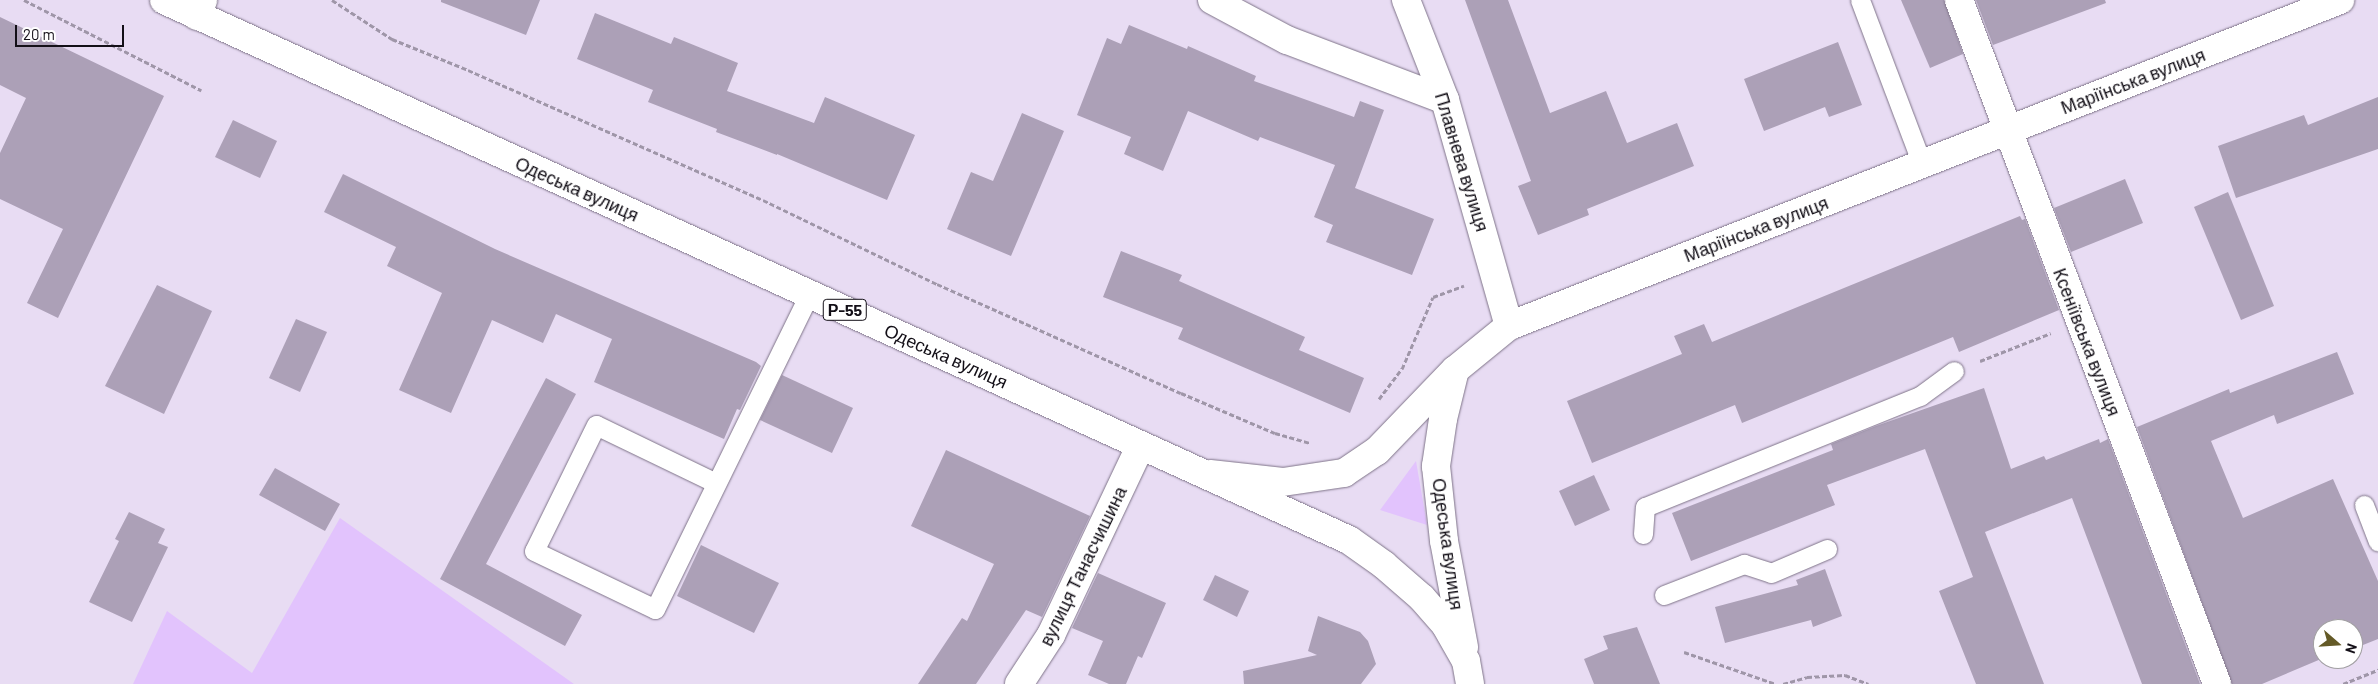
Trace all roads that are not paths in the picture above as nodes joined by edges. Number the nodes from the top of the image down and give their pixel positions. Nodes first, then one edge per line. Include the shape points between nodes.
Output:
1 (164, 0) edge
2 (1212, 0) edge
3 (1406, 0) edge
4 (1860, 0) edge
5 (1959, 0) edge
6 (2340, 0) edge
7 (200, 8) edge
8 (1445, 100) junction
9 (2007, 130) junction
10 (1922, 164) junction
11 (809, 294) junction
12 (1509, 326) junction
13 (1456, 370) junction
14 (1954, 371) road end
15 (1141, 444) junction
16 (1206, 474) junction
17 (716, 483) junction
18 (2364, 505) dead end
19 (1643, 534) dead end
20 (2378, 541) edge
21 (1827, 549) dead end
22 (1664, 595) dead end
23 (1468, 672) edge
24 (1019, 684) edge
25 (2217, 684) edge

1 - 7 main road, Одеська вулиця / Р-55
2 - 8 main road via 1287,40
3 - 8 main road, Плавнева вулиця
4 - 10 lane
5 - 9 main road, Ксеніївська вулиця
6 - 9 main road, Маріїнська вулиця
7 - 11 main road, Одеська вулиця / Р-55
8 - 12 main road, Плавнева вулиця
9 - 10 main road, Маріїнська вулиця
9 - 25 main road, Ксеніївська вулиця
10 - 12 main road, Маріїнська вулиця
11 - 15 main road, Одеська вулиця / Р-55
11 - 17 lane
12 - 13 main road, Маріїнська вулиця
13 - 16 main road, Маріїнська вулиця via 1377,451 1344,473 1283,482
13 - 23 main road, Одеська вулиця via 1436,466 1444,541
14 - 19 lane via 1920,396 1645,507
15 - 16 main road, Одеська вулиця / Р-55
15 - 24 main road, вулиця Танасчишина via 1051,636
16 - 23 main road, Одеська вулиця / Р-55 via 1348,540 1384,565 1422,598 1446,626
17 - 17 lane via 655,609 534,550 596,425
18 - 20 lane
21 - 22 lane via 1770,573 1744,564

